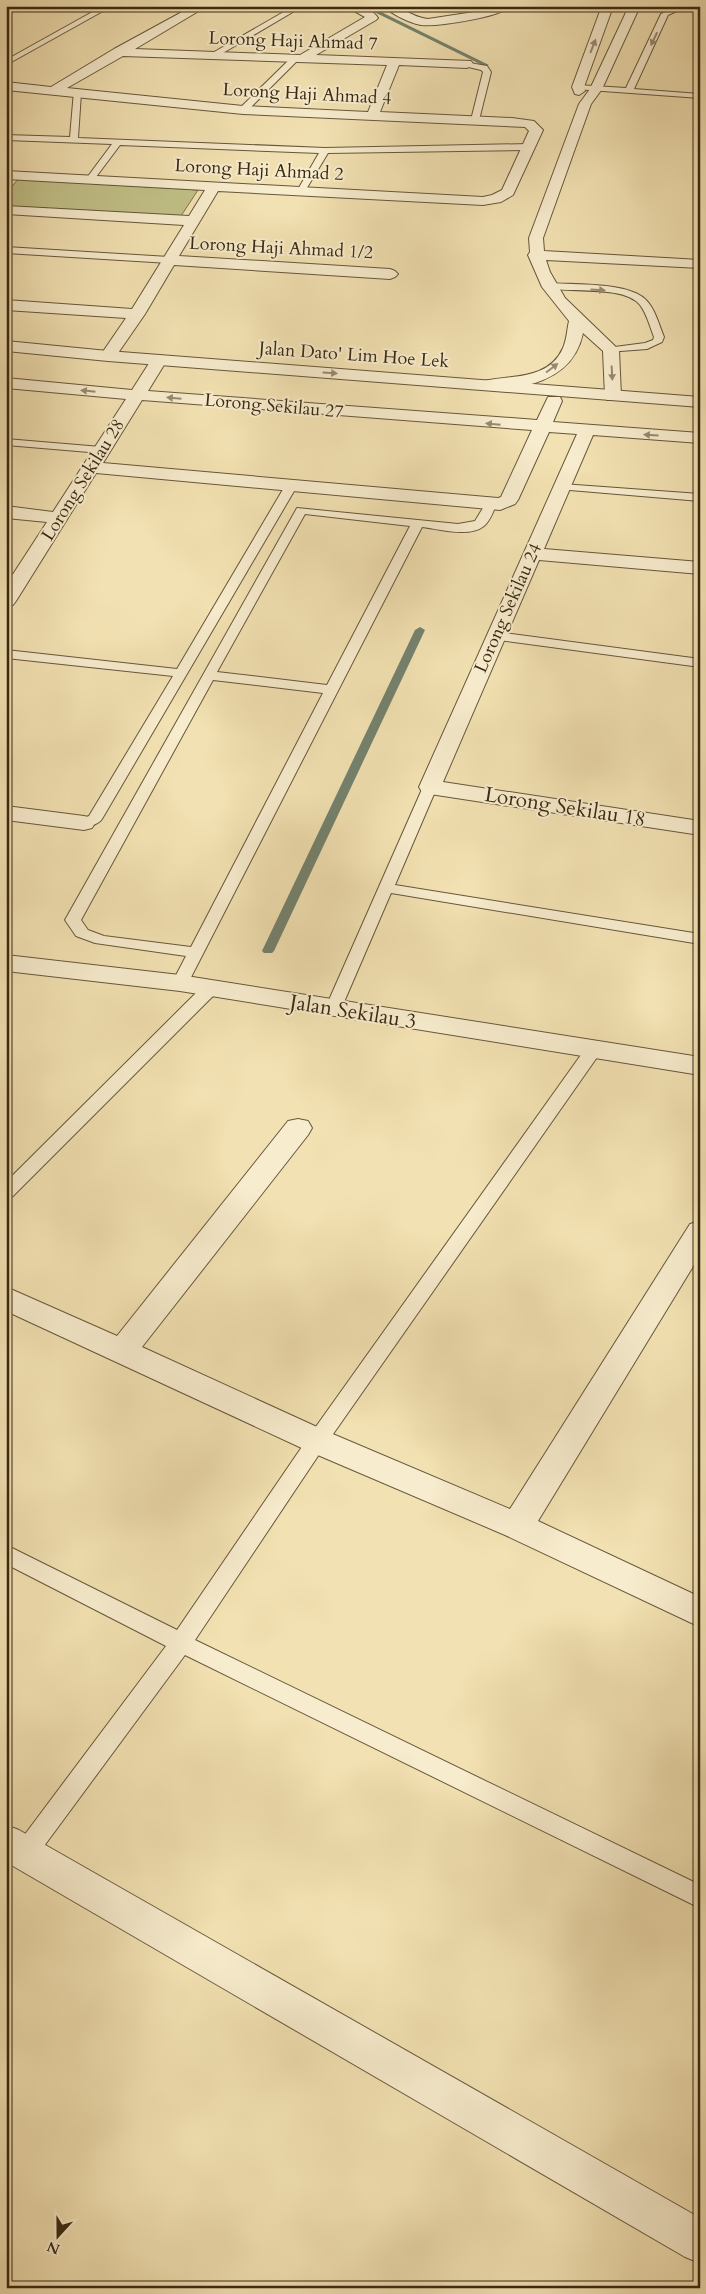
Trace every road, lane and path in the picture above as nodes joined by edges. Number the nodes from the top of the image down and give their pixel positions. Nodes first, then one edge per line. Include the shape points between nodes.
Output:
1 (109, 6) edge
2 (202, 6) edge
3 (300, 6) edge
4 (350, 6) edge
5 (389, 6) edge
6 (506, 6) edge
7 (611, 6) edge
8 (635, 6) edge
9 (685, 6) edge
10 (118, 52) junction
11 (213, 55) junction
12 (298, 59) junction
13 (394, 62) junction
14 (6, 63) edge
15 (467, 64) joint
16 (6, 86) edge
17 (578, 87) junction
18 (596, 89) junction
19 (53, 91) junction
20 (629, 91) junction
21 (77, 94) junction
22 (700, 96) edge
23 (585, 104) junction
24 (243, 110) junction
25 (373, 115) junction
26 (475, 120) junction
27 (6, 137) edge
28 (74, 141) junction
29 (534, 142) junction
30 (117, 143) junction
31 (325, 151) junction
32 (6, 175) edge
33 (90, 179) junction
34 (214, 186) junction
35 (302, 191) junction
36 (6, 210) edge
37 (193, 221) junction
38 (6, 250) edge
39 (535, 255) junction
40 (169, 260) junction
41 (700, 264) edge
42 (390, 274) dead end
43 (550, 286) junction
44 (6, 305) edge
45 (137, 314) junction
46 (577, 321) junction
47 (6, 346) edge
48 (611, 350) junction
49 (6, 356) edge
50 (108, 356) junction
51 (156, 365) junction
52 (6, 383) edge
53 (490, 385) junction
54 (136, 395) junction
55 (613, 396) junction
56 (554, 401) junction
57 (700, 402) edge
58 (700, 411) edge
59 (542, 428) junction
60 (587, 430) junction
61 (700, 438) edge
62 (6, 442) edge
63 (101, 450) junction
64 (91, 467) junction
65 (291, 486) junction
66 (562, 487) junction
67 (700, 498) edge
68 (490, 505) junction
69 (6, 512) edge
70 (59, 518) junction
71 (418, 523) junction
72 (532, 554) junction
73 (700, 568) edge
74 (13, 579) edge
75 (6, 601) edge
76 (496, 636) junction
77 (6, 654) edge
78 (700, 663) edge
79 (181, 673) junction
80 (209, 675) junction
81 (332, 690) junction
82 (430, 786) junction
83 (6, 813) edge
84 (84, 823) joint
85 (700, 828) edge
86 (386, 888) junction
87 (700, 938) edge
88 (196, 953) junction
89 (10, 966) edge
90 (180, 983) junction
91 (210, 988) junction
92 (333, 1009) junction
93 (594, 1049) junction
94 (700, 1066) edge
95 (298, 1128) dead end
96 (6, 1194) edge
97 (700, 1231) edge
98 (6, 1298) edge
99 (122, 1351) junction
100 (317, 1441) junction
101 (517, 1526) junction
102 (6, 1554) edge
103 (700, 1612) edge
104 (181, 1643) junction
105 (16, 1848) edge
106 (700, 1897) edge
107 (700, 2242) edge

1 - 14 lane
2 - 10 street
3 - 11 lane
4 - 12 street via 372,18
5 - 6 street via 428,22 489,13
17 -> 7 street via 606,11
8 - 18 street
9 -> 20 lane via 665,14
10 - 11 street, Lorong Haji Ahmad 7
10 - 19 street
11 - 12 street, Lorong Haji Ahmad 7
12 - 13 street, Lorong Haji Ahmad 7
12 - 24 lane
13 - 15 street, Lorong Haji Ahmad 7
13 - 25 street
15 - 26 lane via 484,68 487,72
16 - 19 street, Lorong Haji Ahmad 4
17 - 18 lane
17 - 23 street
18 - 20 lane
18 - 23 street
19 - 21 street, Lorong Haji Ahmad 4
20 - 22 lane
21 - 24 street, Lorong Haji Ahmad 4
21 - 28 lane
23 - 39 street via 566,140 536,238
24 - 25 street, Lorong Haji Ahmad 4
25 - 26 street, Lorong Haji Ahmad 4
26 - 29 street, Lorong Haji Ahmad 4 via 529,124 536,130
27 - 28 lane
28 - 30 lane
29 - 31 lane
29 - 35 street, Lorong Haji Ahmad 2 via 508,192 496,199 483,201
30 - 31 lane
30 - 33 lane
31 - 35 lane
32 - 33 street, Lorong Haji Ahmad 2
33 - 34 street, Lorong Haji Ahmad 2
34 - 35 street, Lorong Haji Ahmad 2
34 - 37 street
36 - 37 street
37 - 40 street
38 - 40 lane
39 - 41 street
39 - 43 street
40 - 42 street, Lorong Haji Ahmad 1/2
40 - 45 street
43 - 46 street
43 -> 48 lane via 614,291 643,300 659,337 657,342
44 - 45 street
45 - 50 street
46 - 48 street
53 -> 46 street via 520,384 543,376 560,362 570,348
47 - 50 street, Jalan Dato' Lim Hoe Lek
48 -> 55 street
49 - 51 street, Jalan Dato' Lim Hoe Lek
50 - 51 street, Jalan Dato' Lim Hoe Lek
51 -> 53 street, Jalan Dato' Lim Hoe Lek
51 - 54 street, Lorong Sekilau 28
51 - 56 street, Jalan Dato' Lim Hoe Lek via 383,390
54 -> 52 street, Lorong Sekilau 27
53 - 55 street, Jalan Dato' Lim Hoe Lek
59 -> 54 street, Lorong Sekilau 27
54 - 63 street, Lorong Sekilau 28
55 - 57 street, Jalan Dato' Lim Hoe Lek
56 - 58 street, Jalan Dato' Lim Hoe Lek
56 - 59 street
59 - 60 street, Lorong Sekilau 27
59 - 68 street via 509,500
61 -> 60 street, Lorong Sekilau 27
60 - 66 street, Lorong Sekilau 24
62 - 63 lane
63 - 64 street, Lorong Sekilau 28
64 - 65 street
64 - 70 street, Lorong Sekilau 28
65 - 68 street
65 - 79 lane
66 - 67 lane
66 - 72 street, Lorong Sekilau 24
68 - 71 lane via 483,521 474,528
69 - 70 street
70 - 74 street, Lorong Sekilau 28
71 - 80 lane via 301,510
71 - 81 lane
72 - 73 street
72 - 76 street, Lorong Sekilau 24
74 - 75 street, Lorong Sekilau 28
76 - 78 lane
76 - 82 street, Lorong Sekilau 24
77 - 79 lane
79 - 84 lane via 95,819
80 - 81 lane
80 - 88 lane via 74,920 82,933 101,940
81 - 88 lane
82 - 85 street, Lorong Sekilau 18
82 - 86 lane
83 - 84 street
86 - 87 lane
86 - 92 lane
88 - 90 lane
89 - 90 street, Jalan Sekilau 3
90 - 91 street, Jalan Sekilau 3
91 - 92 street, Jalan Sekilau 3
91 - 96 lane
92 - 93 street, Jalan Sekilau 3
93 - 94 street, Jalan Sekilau 3
93 - 100 lane
95 - 99 street
97 - 101 street
98 - 99 street
99 - 100 street
100 - 101 street
100 - 104 lane
101 - 103 street
102 - 104 lane
104 - 105 lane
104 - 106 lane
105 - 107 street

